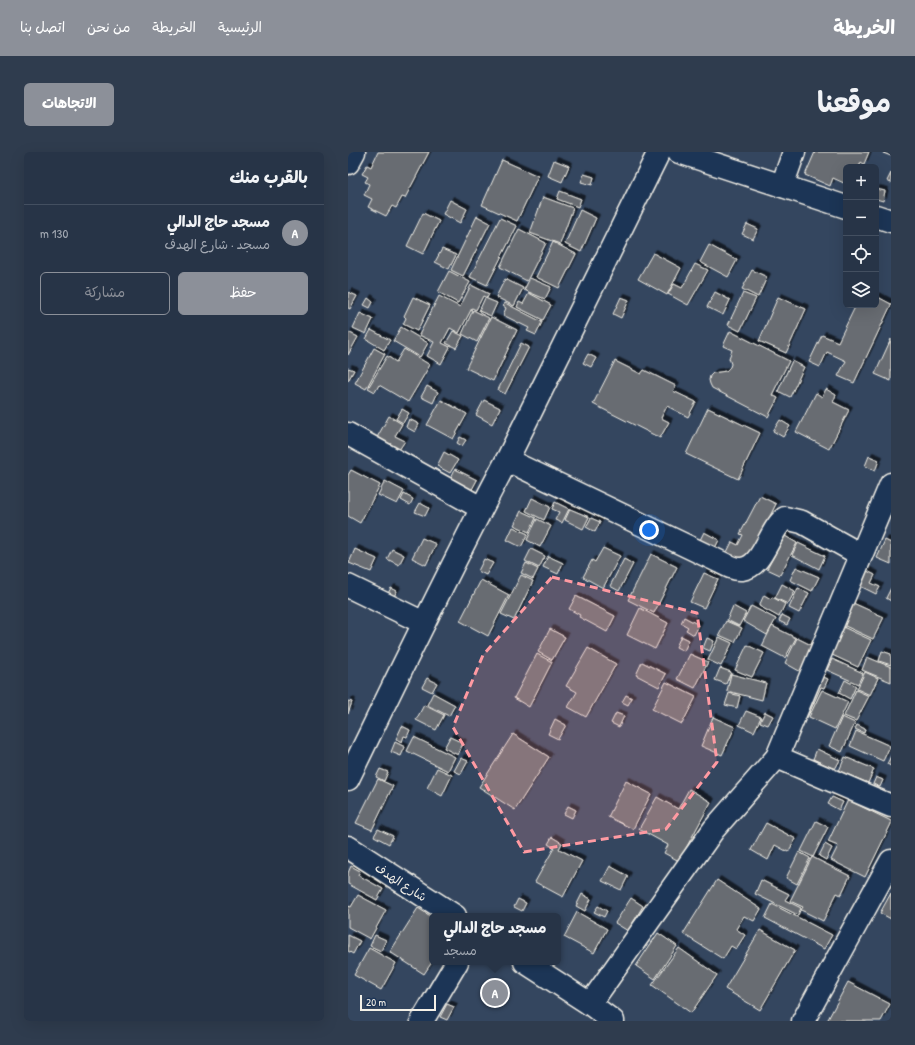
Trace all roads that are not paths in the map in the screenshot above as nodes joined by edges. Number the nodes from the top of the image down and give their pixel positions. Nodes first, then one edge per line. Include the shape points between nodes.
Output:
1 (354, 152) edge
2 (658, 152) edge
3 (679, 152) edge
4 (794, 152) edge
5 (348, 163) edge
6 (782, 186) junction
7 (843, 205) edge
8 (879, 217) edge
9 (891, 221) edge
10 (348, 434) edge
11 (507, 460) junction
12 (891, 484) edge
13 (481, 508) junction
14 (861, 555) junction
15 (348, 586) edge
16 (424, 623) junction
17 (777, 757) junction
18 (348, 779) edge
19 (891, 806) edge
20 (348, 847) edge
21 (891, 861) edge
22 (450, 913) edge
23 (455, 965) edge
24 (530, 965) edge
25 (590, 1004) junction
26 (422, 1021) edge
27 (613, 1021) edge
28 (803, 1021) edge

1 - 5 street
2 - 11 street
3 - 6 street
4 - 6 street
6 - 7 street
8 - 9 street
10 - 13 street
11 - 13 street
11 - 14 street via 718,561 741,569 751,566 759,558 779,522 785,518 802,522
12 - 14 street
13 - 16 street
14 - 17 street
15 - 16 street
16 - 18 street
17 - 19 street
17 - 25 street via 714,829
20 - 22 street, شارع الهدف
21 - 28 street
23 - 26 street
24 - 25 street
25 - 27 street

